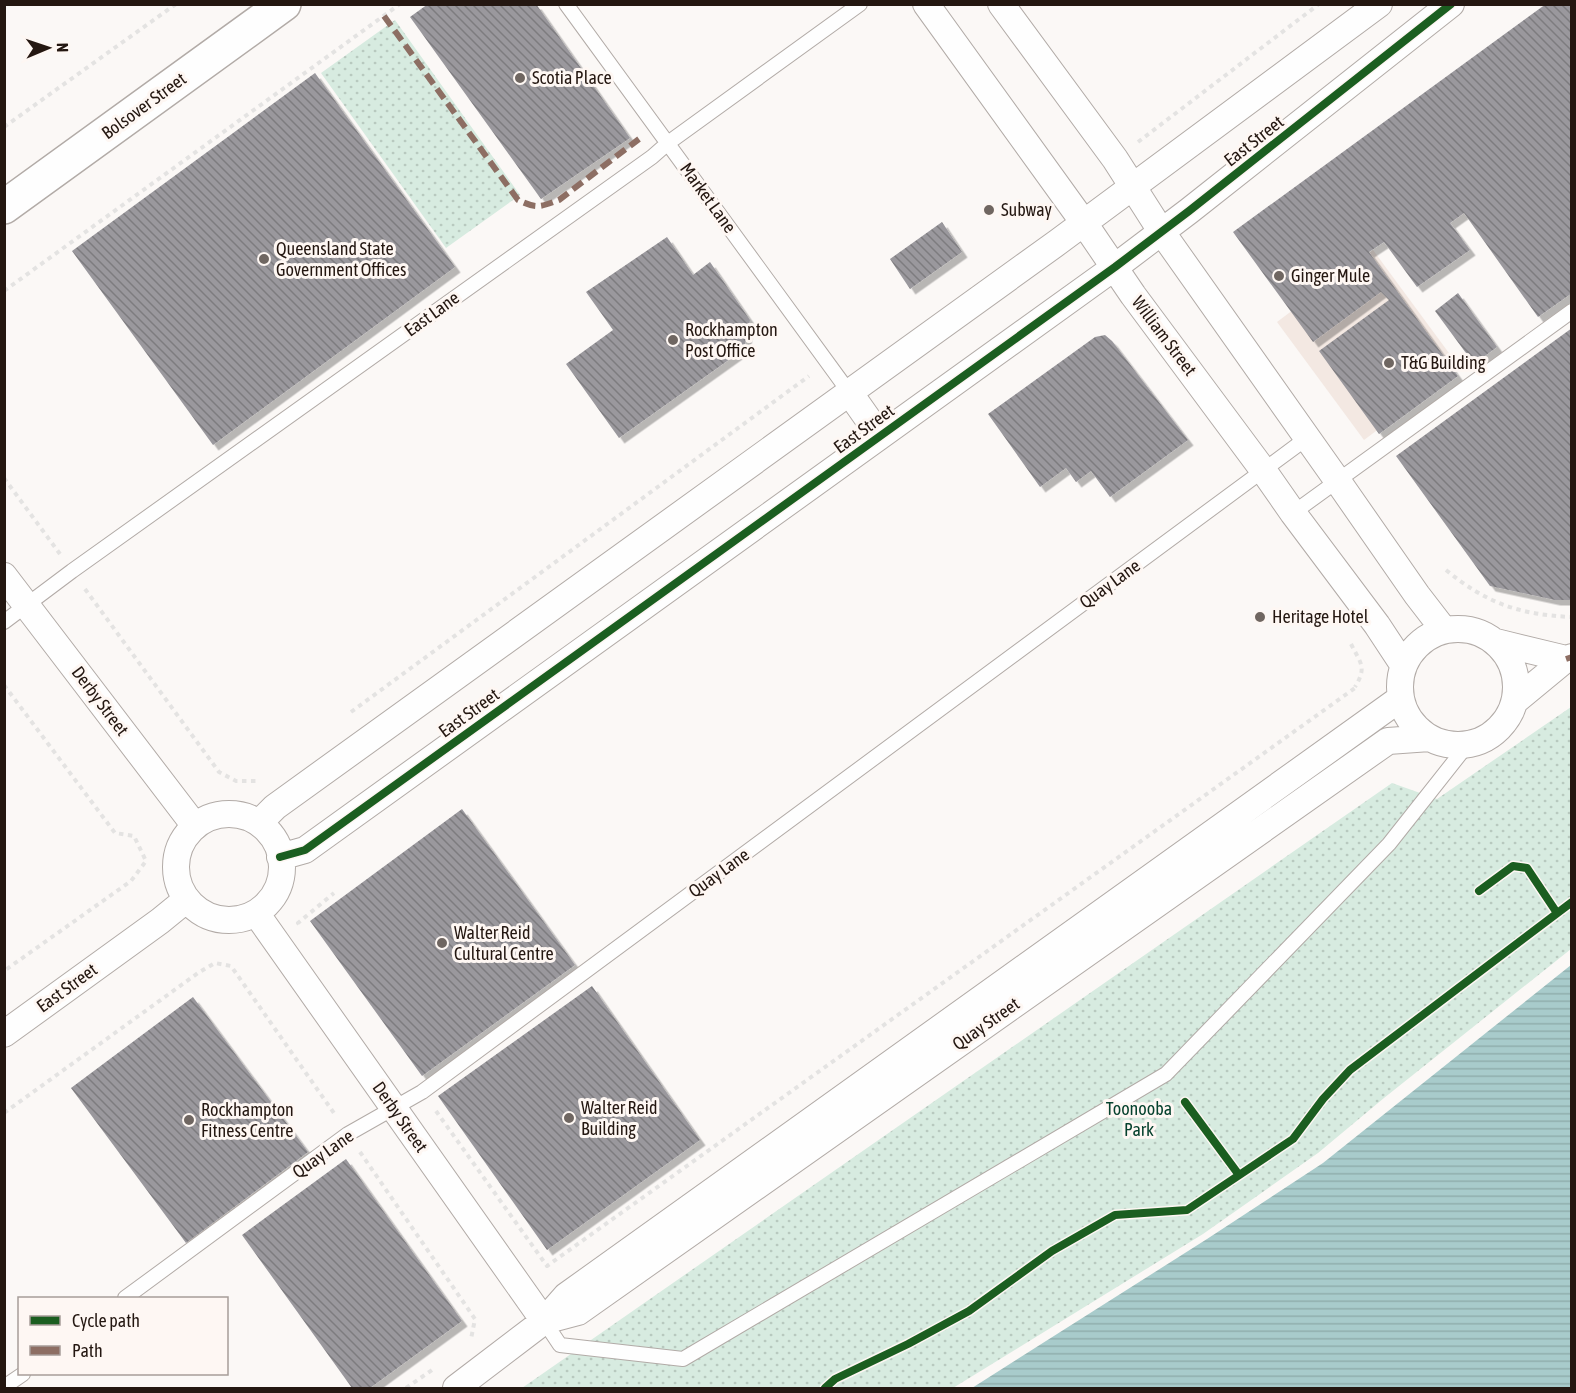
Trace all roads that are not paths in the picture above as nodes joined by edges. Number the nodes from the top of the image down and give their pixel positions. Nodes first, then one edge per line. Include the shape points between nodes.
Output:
1 (284, 4) edge
2 (566, 4) edge
3 (860, 4) edge
4 (926, 4) edge
5 (1000, 4) edge
6 (1379, 4) edge
7 (1451, 4) edge
8 (668, 143) junction
9 (1133, 187) junction
10 (4, 207) edge
11 (1084, 223) junction
12 (1161, 231) junction
13 (1115, 267) junction
14 (1572, 311) edge
15 (849, 392) junction
16 (880, 436) junction
17 (1307, 438) junction
18 (1263, 470) junction
19 (1337, 480) junction
20 (1293, 513) junction
21 (4, 576) edge
22 (27, 606) junction
23 (4, 622) edge
24 (1444, 630) junction
25 (1496, 642) junction
26 (1569, 658) edge
27 (1404, 666) junction
28 (1401, 698) junction
29 (1515, 701) junction
30 (1430, 738) junction
31 (1478, 747) junction
32 (259, 824) junction
33 (195, 826) junction
34 (280, 857) junction
35 (186, 899) junction
36 (256, 913) junction
37 (4, 1034) edge
38 (394, 1109) junction
39 (128, 1297) edge
40 (544, 1321) junction
41 (22, 1375) edge
42 (4, 1387) edge
43 (456, 1389) edge

1 - 10 main road, Bolsover Street
2 - 8 lane, Market Lane
3 - 8 lane, East Lane
4 - 11 street, William Street
5 - 9 street
6 - 9 street, East Street
7 - 12 street, East Street
8 - 15 lane, Market Lane
8 - 22 lane, East Lane
9 - 11 street, East Street
9 - 12 street
11 - 13 street, William Street
11 - 15 street, East Street
12 - 13 street, East Street
12 - 17 street
13 - 16 street, East Street
13 - 18 street, William Street
14 - 19 lane
15 - 16 street
15 - 32 street, East Street via 275,807
16 - 34 street, East Street via 304,850
17 - 18 lane, Quay Lane
17 - 19 street
18 - 20 street, William Street
18 - 38 lane, Quay Lane via 432,1085
19 - 20 lane
19 - 24 street
20 - 27 street, William Street
21 - 22 street, Derby Street
22 - 23 lane, East Lane
22 - 33 street, Derby Street
24 - 25 street, Quay Street via 1472,630
24 - 27 street via 1420,643
25 - 26 street, Quay Street
25 - 29 street via 1514,669
26 - 29 street, Quay Street
27 - 28 street
28 - 30 street via 1414,725
28 - 40 street, Quay Street via 566,1296
29 - 31 street, Quay Street via 1503,724 1481,740
30 - 31 street, Quay Street
30 - 40 street, Quay Street via 1388,741 578,1312
31 - 40 lane via 1166,1074 683,1359 560,1345
32 - 33 street via 247,817 220,814
32 - 34 street via 269,833
33 - 35 street via 177,853 178,885
34 - 36 street via 277,889
35 - 36 street via 197,910 226,920
35 - 37 street, East Street
36 - 38 street, Derby Street
38 - 39 lane, Quay Lane via 348,1134
38 - 40 street, Derby Street
40 - 43 street, Quay Street
41 - 42 lane

